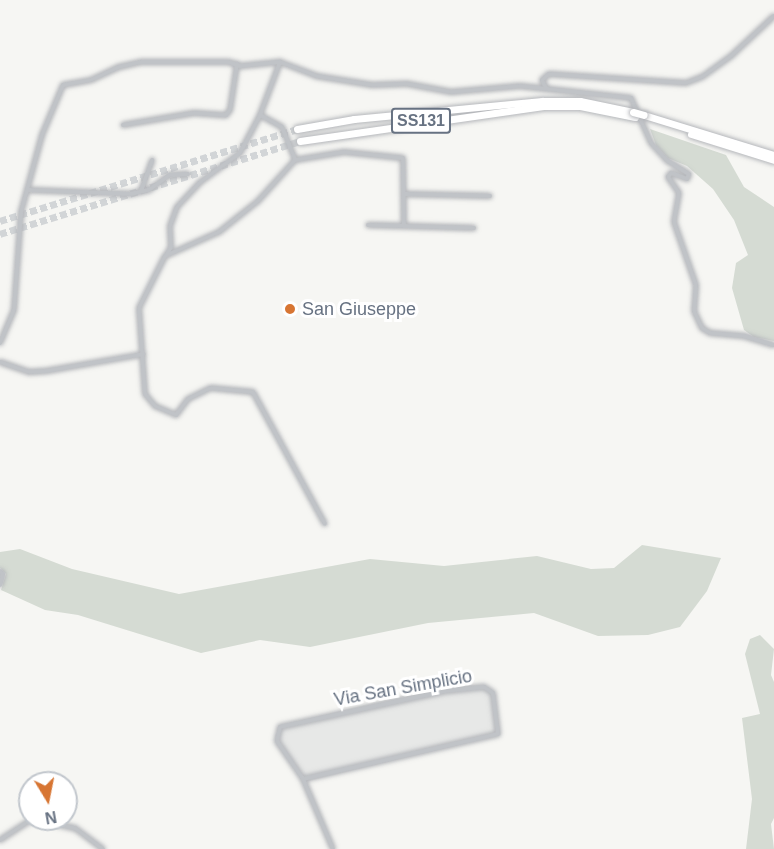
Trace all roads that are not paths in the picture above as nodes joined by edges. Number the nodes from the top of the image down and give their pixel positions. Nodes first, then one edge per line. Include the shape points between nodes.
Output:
1 (774, 16) edge
2 (280, 62) junction
3 (237, 64) junction
4 (546, 88) junction
5 (519, 103) junction
6 (526, 107) junction
7 (261, 115) junction
8 (634, 115) junction
9 (645, 118) junction
10 (123, 125) dead end
11 (297, 129) tunnel mouth
12 (300, 141) tunnel mouth
13 (774, 155) edge
14 (152, 160) dead end
15 (295, 160) junction
16 (774, 160) edge
17 (188, 174) dead end
18 (29, 190) junction
19 (141, 191) junction
20 (405, 194) junction
21 (490, 196) dead end
22 (368, 225) dead end
23 (404, 226) junction
24 (474, 228) dead end
25 (167, 254) junction
26 (0, 343) edge
27 (774, 345) edge
28 (144, 354) junction
29 (0, 362) edge
30 (325, 524) dead end
31 (0, 571) edge
32 (0, 585) edge
33 (303, 779) junction
34 (0, 840) edge
35 (103, 849) edge
36 (333, 849) edge

1 - 4 street via 730,57 686,83 549,74 542,80
2 - 3 street
2 - 4 street via 316,76 372,85 408,84 451,92 520,86
2 - 7 street
3 - 10 street via 226,115 194,113
3 - 18 street via 141,62 91,80 65,84 42,135
4 - 27 street via 631,98 651,143 688,174 687,179 671,174 668,177 679,193 674,222 696,285 694,310 702,328 710,333 744,336
5 - 6 highway
5 - 8 highway, SS131 via 580,101
5 - 11 highway, SS131 via 354,119
6 - 8 highway, SS131 via 580,106
6 - 12 highway, SS131
7 - 15 street via 282,127
7 - 25 street via 240,153 199,183 177,207
8 - 9 highway, SS131, bridge
9 - 13 highway, SS131
9 - 16 highway, SS131
14 - 19 street
15 - 20 street via 344,153 403,158
15 - 25 street via 258,201 219,232
17 - 19 street via 170,175
18 - 19 street
18 - 26 street via 19,223 14,310
20 - 21 street
20 - 23 street
22 - 23 street
23 - 24 street
25 - 28 street via 140,308
28 - 29 street via 29,372
28 - 30 street via 145,394 155,406 169,413 176,415 188,399 211,388 253,392
31 - 32 street
33 - 33 street, Via San Simplicio via 498,734 493,693 484,687 445,691 280,727 277,741
33 - 36 street, Via San Simplicio
34 - 35 street via 29,821 39,820 75,828

